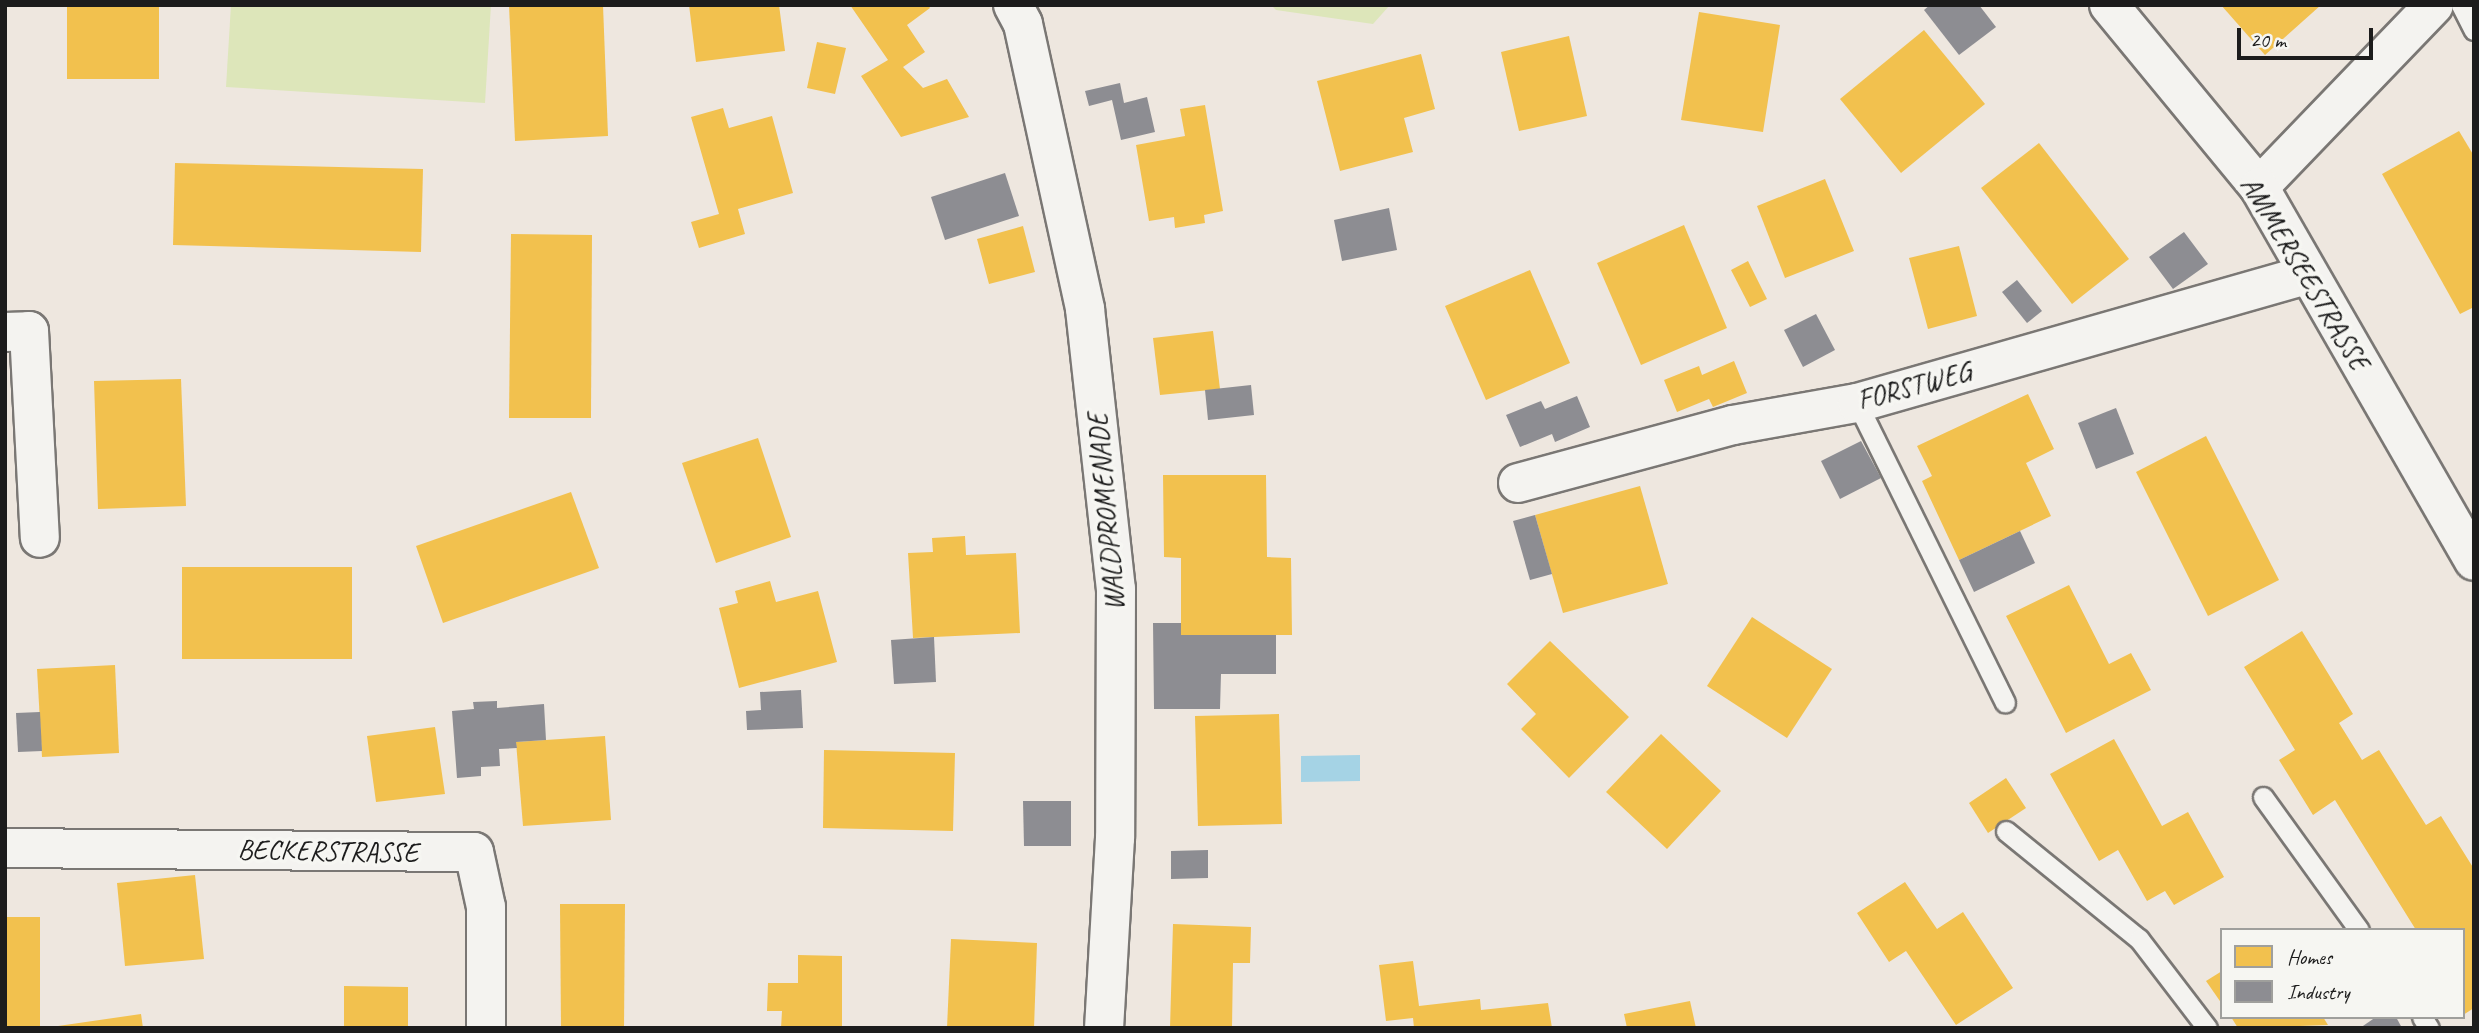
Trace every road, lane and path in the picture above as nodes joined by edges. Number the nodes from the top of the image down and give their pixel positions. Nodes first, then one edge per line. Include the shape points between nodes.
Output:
1 (1013, 5) edge
2 (2109, 5) edge
3 (2434, 5) edge
4 (2461, 5) edge
5 (2474, 30) edge
6 (2259, 187) junction
7 (2307, 275) junction
8 (5, 332) edge
9 (1857, 403) junction
10 (1518, 483) dead end
11 (40, 538) dead end
12 (2474, 561) edge
13 (2005, 702) dead end
14 (2263, 796) dead end
15 (2006, 831) dead end
16 (5, 848) edge
17 (2358, 928) edge
18 (486, 1028) edge
19 (1104, 1028) edge
20 (2207, 1028) edge

1 - 19 street, WALDPROMENADE via 1023,24 1086,309 1116,589 1115,838
2 - 6 street, AMMERSEESTRASSE
3 - 6 street
4 - 5 lane
6 - 7 street, AMMERSEESTRASSE
7 - 9 street, FORSTWEG
7 - 12 street, AMMERSEESTRASSE
8 - 11 street via 29,331
9 - 10 street, FORSTWEG via 1733,425
9 - 13 lane
14 - 17 lane
15 - 20 lane via 2139,939
16 - 18 street, BECKERSTRASSE via 474,852 486,907

